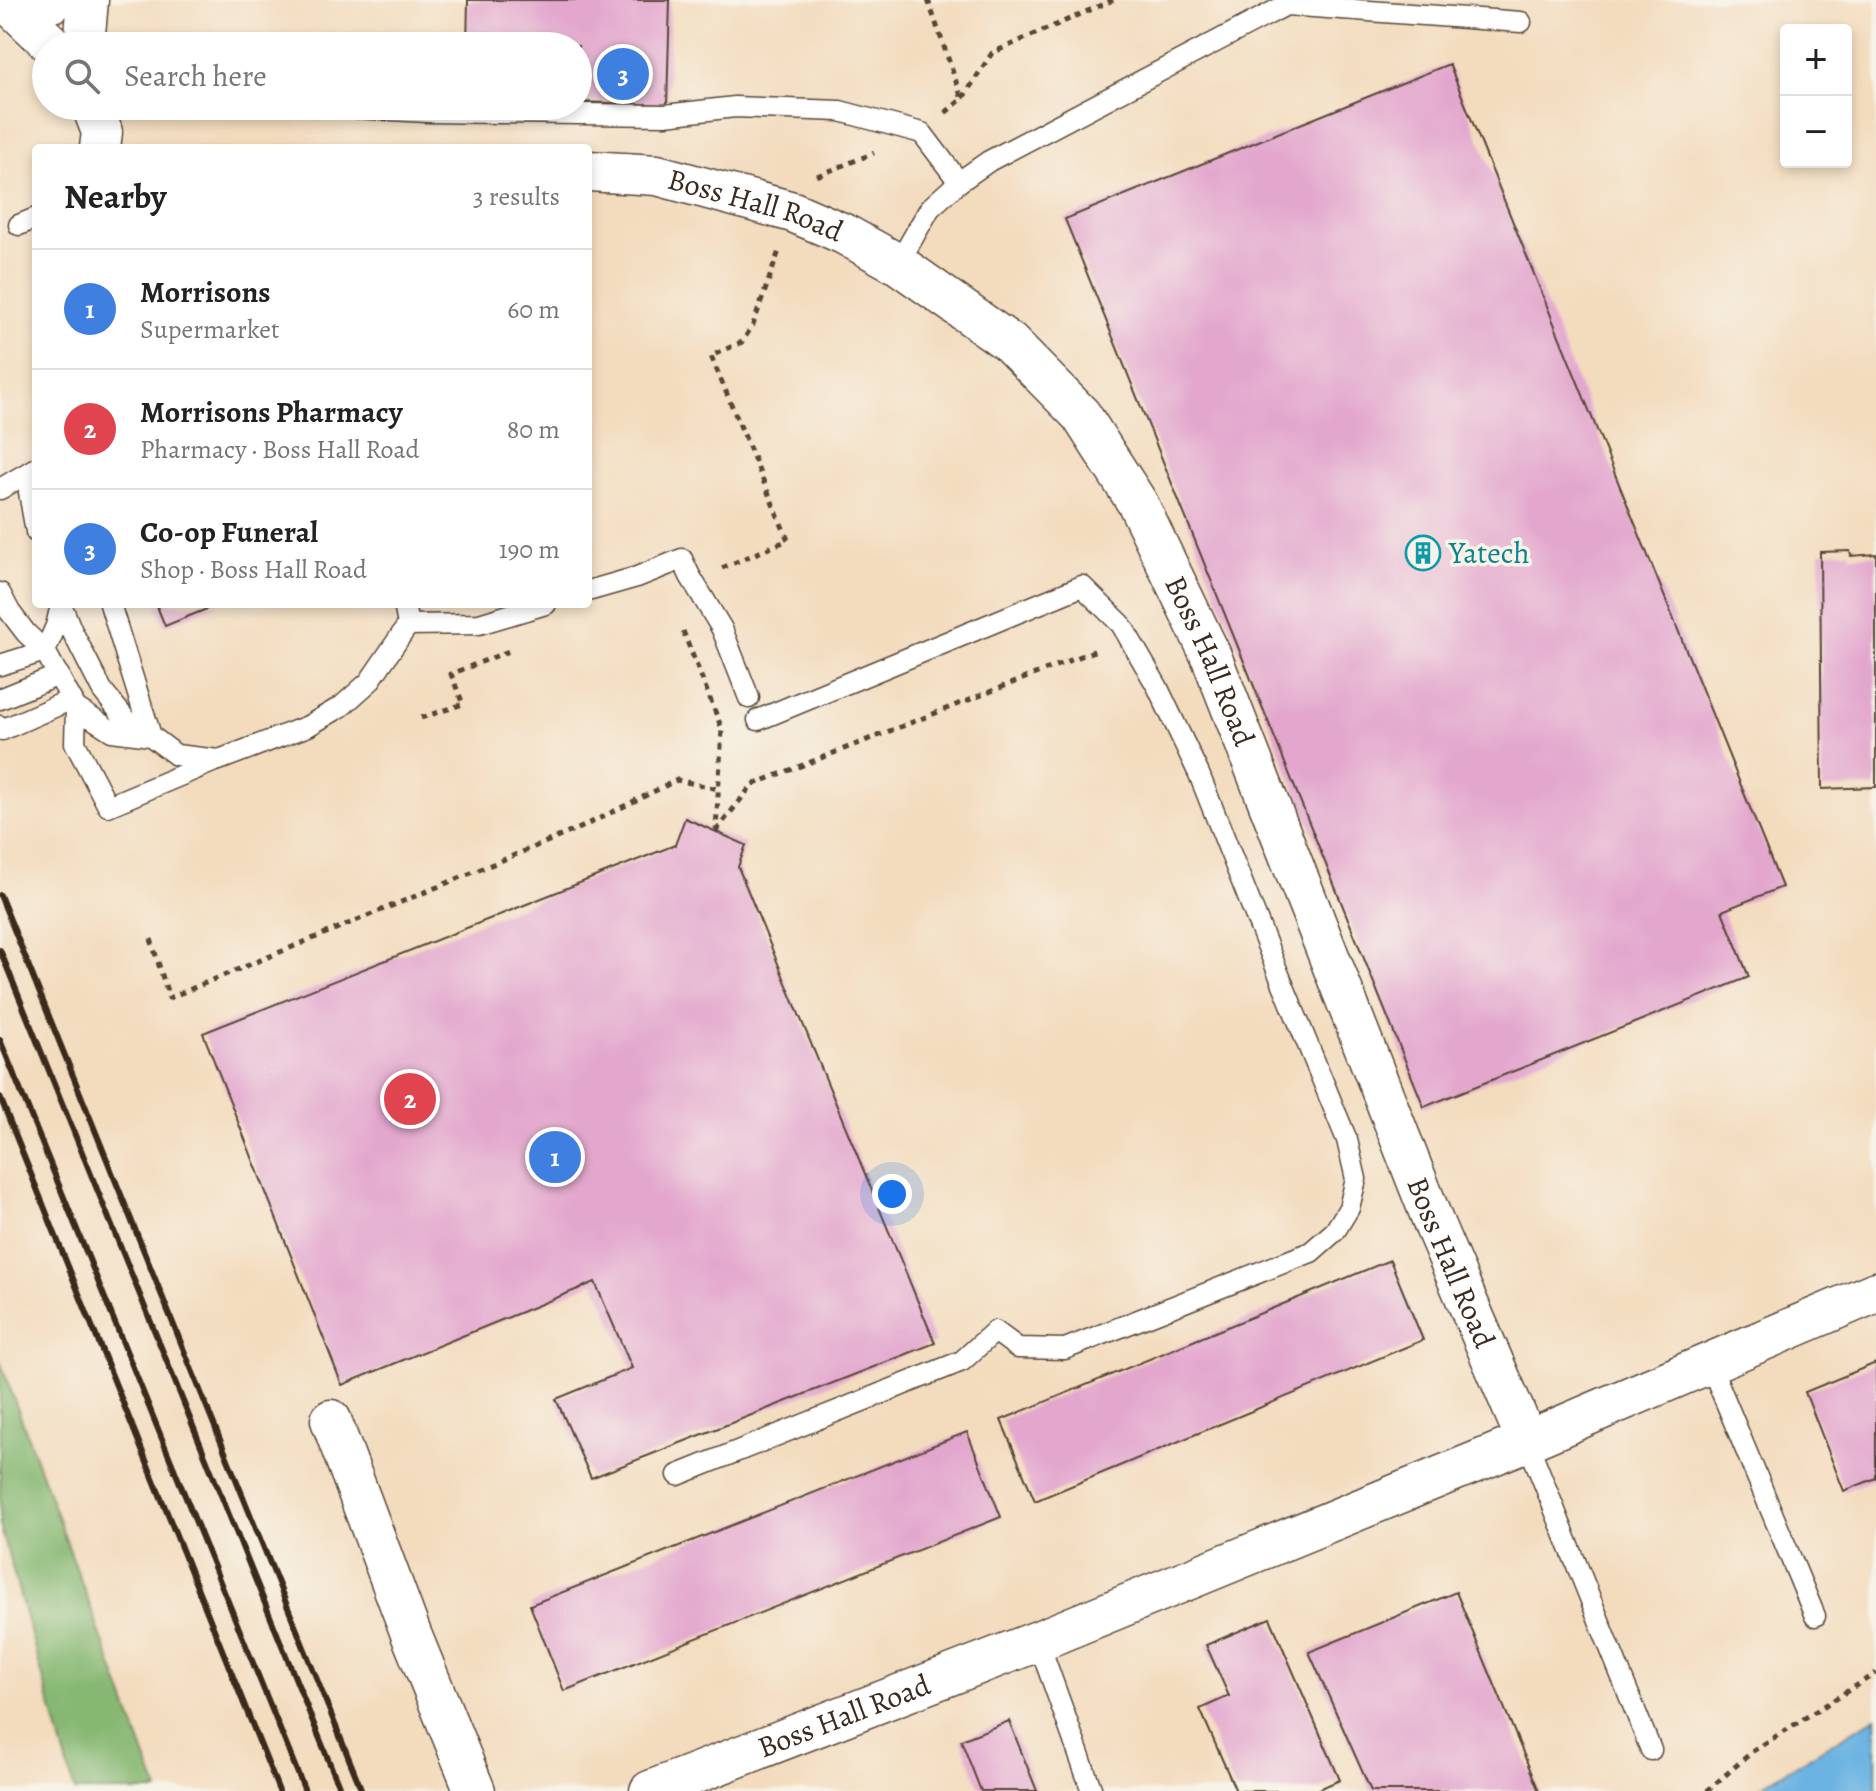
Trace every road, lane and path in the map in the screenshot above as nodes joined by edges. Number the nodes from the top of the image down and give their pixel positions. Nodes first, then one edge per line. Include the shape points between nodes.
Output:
1 (52, 0) edge
2 (88, 0) edge
3 (1113, 0) edge
4 (3, 1) edge
5 (1521, 22) dead end
6 (40, 32) edge
7 (85, 32) edge
8 (962, 99) dead end
9 (592, 114) edge
10 (592, 171) edge
11 (959, 182) junction
12 (793, 212) junction
13 (898, 264) junction
14 (753, 325) dead end
15 (32, 471) edge
16 (32, 476) edge
17 (0, 489) edge
18 (32, 509) edge
19 (592, 590) edge
20 (0, 593) edge
21 (60, 608) edge
22 (63, 608) edge
23 (113, 608) edge
24 (405, 608) edge
25 (533, 608) edge
26 (679, 620) dead end
27 (408, 625) junction
28 (1129, 637) junction
29 (45, 651) junction
30 (0, 665) edge
31 (59, 675) junction
32 (749, 698) dead end
33 (0, 699) edge
34 (74, 703) junction
35 (758, 720) dead end
36 (0, 726) edge
37 (151, 736) junction
38 (219, 760) junction
39 (718, 789) junction
40 (151, 939) dead end
41 (1876, 1292) edge
42 (1710, 1364) junction
43 (331, 1420) dead end
44 (1527, 1441) junction
45 (678, 1475) dead end
46 (1815, 1616) dead end
47 (1038, 1641) junction
48 (1876, 1673) edge
49 (1651, 1750) dead end
50 (475, 1791) edge
51 (650, 1791) edge
52 (1092, 1791) edge
53 (1707, 1791) edge

1 - 4 street via 19,5
2 - 7 street
3 - 8 path via 992,53
4 - 6 street
5 - 11 lane via 1286,5 989,161
9 - 11 lane via 665,115 735,107 840,111 922,133
10 - 12 street, Boss Hall Road via 657,175
11 - 13 lane via 930,208
12 - 13 street, Boss Hall Road
12 - 14 path
13 - 44 street, Boss Hall Road via 1010,343 1081,415 1138,504 1211,656 1434,1224
15 - 17 lane
16 - 18 lane
19 - 32 lane via 682,559 722,629
20 - 29 lane
21 - 29 lane
22 - 37 lane via 102,690 130,725
23 - 37 lane
24 - 27 lane
25 - 27 lane via 479,624
26 - 39 path via 722,729
27 - 38 lane via 369,682 342,706 308,726
28 - 35 lane via 1082,586
28 - 39 path via 752,785 716,831
28 - 45 lane via 1199,774 1347,1140 1356,1179 1349,1208 1335,1231 1311,1252 1065,1349 1018,1348 995,1331 962,1361
29 - 30 lane
29 - 31 lane
31 - 33 lane
31 - 34 lane
34 - 36 lane via 2,730
34 - 37 lane via 112,731
34 - 38 lane via 75,743 108,806
37 - 38 lane via 176,755
39 - 40 path via 677,780 580,828 169,998
41 - 42 street, Boss Hall Road
42 - 44 street, Boss Hall Road
42 - 46 lane
43 - 50 street
44 - 47 street, Boss Hall Road
44 - 49 lane, Boss Hall Road
47 - 51 street, Boss Hall Road
47 - 52 lane
48 - 53 path via 1753,1751

